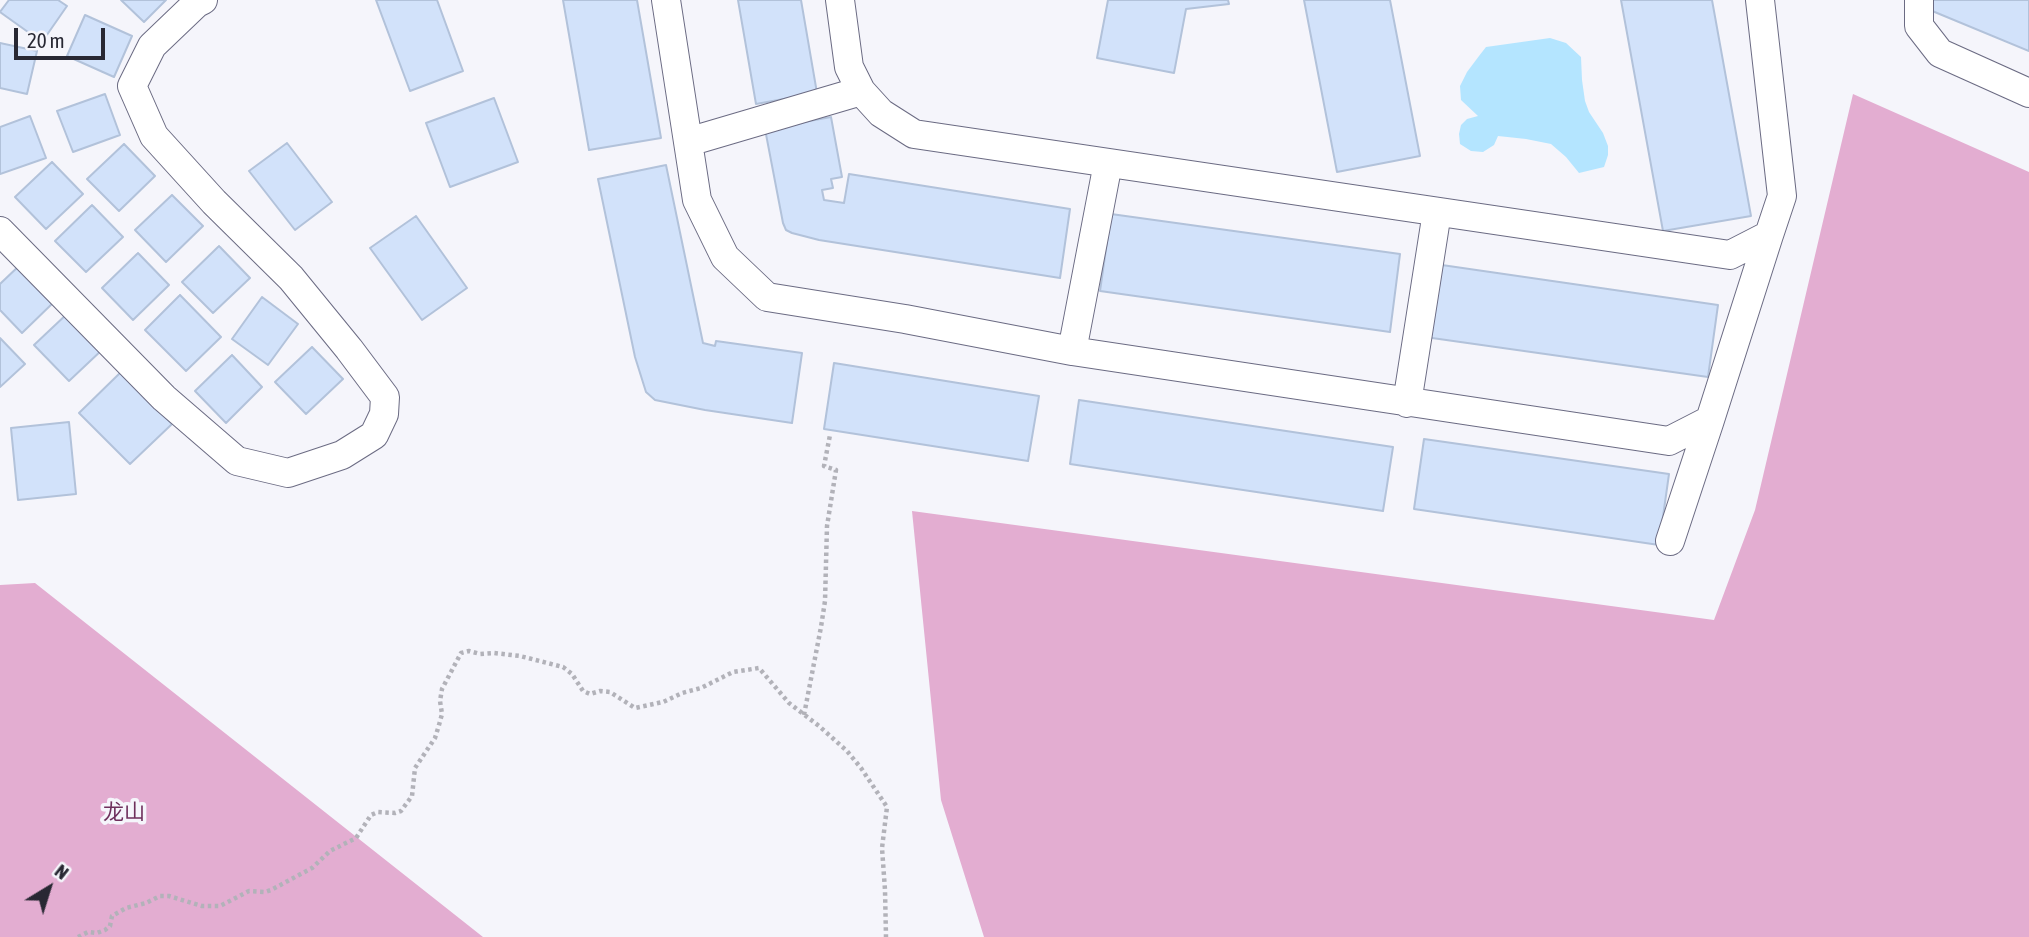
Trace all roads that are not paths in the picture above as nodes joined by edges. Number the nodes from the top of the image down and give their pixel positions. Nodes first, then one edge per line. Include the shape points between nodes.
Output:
1 (203, 0) edge
2 (666, 0) edge
3 (840, 0) edge
4 (1760, 0) edge
5 (1919, 0) edge
6 (860, 91) junction
7 (2029, 93) edge
8 (688, 142) junction
9 (1108, 163) junction
10 (1437, 212) junction
11 (0, 231) edge
12 (1769, 235) junction
13 (1072, 351) junction
14 (1407, 403) junction
15 (1710, 420) junction
16 (1670, 541) dead end

1 - 11 street via 152,46 132,86 154,136 290,278 385,397 384,414 374,435 342,454 288,474 237,461 164,398
2 - 8 street
3 - 6 street via 849,67
4 - 12 street via 1782,196
5 - 7 street via 1919,26 1940,53
6 - 8 street
6 - 9 street via 881,113 914,134
8 - 13 street via 697,200 725,257 767,297
9 - 10 street
9 - 13 street
10 - 12 street via 1730,255
10 - 14 street
12 - 15 street
13 - 14 street
14 - 15 street via 1669,441
15 - 16 street

